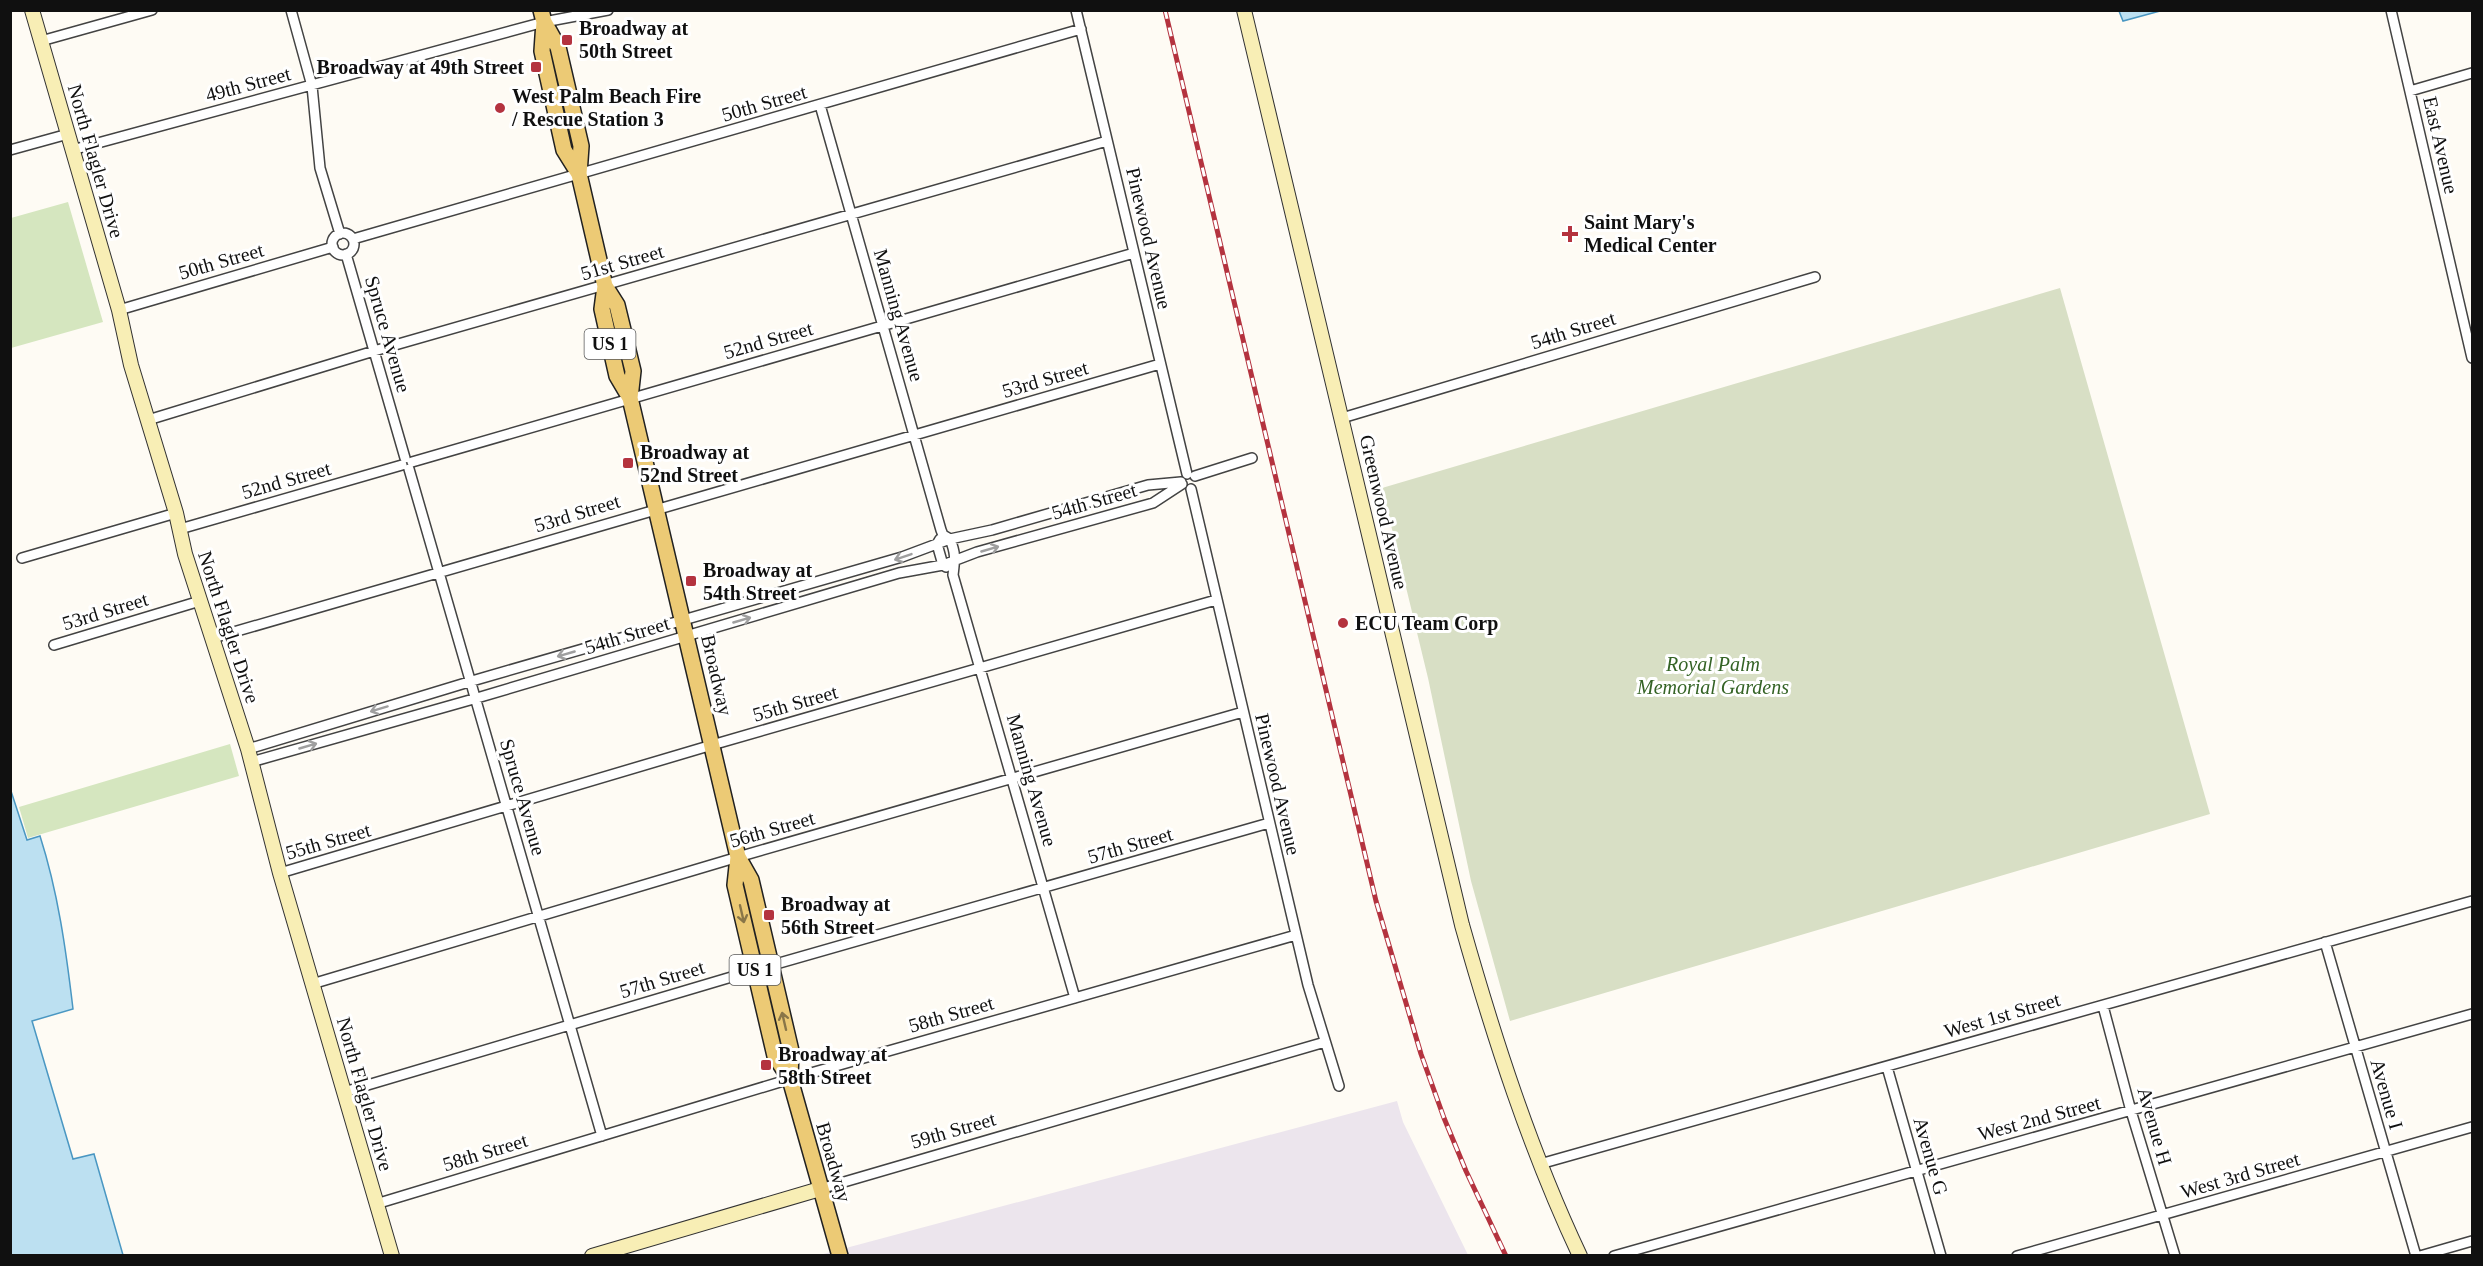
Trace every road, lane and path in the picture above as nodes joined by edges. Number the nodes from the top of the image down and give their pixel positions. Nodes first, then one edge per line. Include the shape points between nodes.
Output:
1 (32, 10) edge
2 (152, 10) edge
3 (291, 10) edge
4 (608, 10) edge
5 (1076, 10) edge
6 (1244, 10) edge
7 (2391, 10) edge
8 (543, 16) edge
9 (1081, 29) junction
10 (41, 41) junction
11 (2472, 73) edge
12 (312, 86) junction
13 (2410, 91) junction
14 (820, 105) junction
15 (68, 134) junction
16 (1107, 141) junction
17 (10, 150) edge
18 (72, 150) junction
19 (579, 174) junction
20 (851, 214) junction
21 (340, 234) junction
22 (353, 239) junction
23 (333, 247) junction
24 (1134, 253) junction
25 (346, 254) junction
26 (1815, 277) dead end
27 (605, 286) junction
28 (119, 310) junction
29 (883, 326) junction
30 (374, 351) junction
31 (2472, 358) edge
32 (1160, 364) junction
33 (630, 398) junction
34 (1342, 418) junction
35 (148, 420) junction
36 (915, 436) junction
37 (1252, 458) dead end
38 (407, 463) junction
39 (1186, 479) junction
40 (657, 508) junction
41 (176, 513) junction
42 (180, 529) junction
43 (946, 537) junction
44 (937, 544) junction
45 (22, 558) dead end
46 (956, 561) junction
47 (943, 565) junction
48 (953, 572) junction
49 (438, 574) junction
50 (1216, 600) junction
51 (200, 601) junction
52 (682, 620) junction
53 (686, 636) junction
54 (213, 638) junction
55 (54, 645) dead end
56 (981, 669) junction
57 (472, 681) junction
58 (477, 698) junction
59 (1243, 712) junction
60 (712, 745) junction
61 (249, 755) junction
62 (1013, 779) junction
63 (506, 807) junction
64 (1269, 823) junction
65 (738, 857) junction
66 (280, 873) junction
67 (1044, 888) junction
68 (2472, 901) edge
69 (538, 918) junction
70 (1296, 935) junction
71 (2325, 942) junction
72 (771, 965) junction
73 (755, 970) junction
74 (312, 984) junction
75 (1075, 998) junction
76 (2103, 1006) junction
77 (2472, 1014) edge
78 (570, 1026) junction
79 (1325, 1041) junction
80 (2355, 1048) junction
81 (1887, 1067) junction
82 (790, 1079) junction
83 (1339, 1086) dead end
84 (344, 1092) junction
85 (2131, 1112) junction
86 (2472, 1127) edge
87 (602, 1136) junction
88 (2385, 1152) junction
89 (1540, 1164) junction
90 (1916, 1170) junction
91 (820, 1190) junction
92 (376, 1203) junction
93 (2163, 1216) junction
94 (2472, 1241) edge
95 (392, 1256) edge
96 (592, 1256) edge
97 (840, 1256) edge
98 (1580, 1256) edge
99 (1614, 1256) edge
100 (1941, 1256) edge
101 (2017, 1256) edge
102 (2175, 1256) edge
103 (2418, 1256) edge

1 - 10 street, North Flagler Drive
2 - 10 street
3 - 12 street
4 - 8 street, 49th Street
5 - 9 street, Pinewood Avenue
6 - 34 street, Greenwood Avenue
7 - 13 street, East Avenue
8 - 12 street, 49th Street
8 - 19 main road, Broadway / US 1 via 542,51 564,150
9 - 14 street, 50th Street
9 - 16 street, Pinewood Avenue
10 - 15 street, North Flagler Drive
11 - 13 street
12 - 18 street, 49th Street
12 - 21 street via 320,168
13 - 31 street, East Avenue
14 - 19 street, 50th Street
14 - 20 street, Manning Avenue
15 - 17 street
15 - 18 street, North Flagler Drive
16 - 20 street, 51st Street
16 - 24 street, Pinewood Avenue
18 - 28 street, North Flagler Drive
19 - 22 street, 50th Street
19 - 27 main road, Broadway / US 1
20 - 27 street, 51st Street
20 - 29 street, Manning Avenue
21 - 22 street
21 - 23 street
22 - 25 street via 353,248
23 - 25 street
23 - 28 street, 50th Street
24 - 29 street, 52nd Street
24 - 32 street, Pinewood Avenue
25 - 30 street, Spruce Avenue
26 - 34 street, 54th Street
27 - 30 street, 51st Street
27 - 33 main road, Broadway / US 1 via 617,305 633,371
28 - 35 street, North Flagler Drive via 130,365
29 - 33 street, 52nd Street
29 - 36 street, Manning Avenue
30 - 35 street, 51st Street
30 - 38 street, Spruce Avenue
32 - 36 street, 53rd Street
32 - 39 street, Pinewood Avenue
33 - 38 street, 52nd Street
33 - 40 main road, Broadway / US 1
34 - 89 street, Greenwood Avenue via 1462,925 1501,1055
35 - 41 street, North Flagler Drive
36 - 40 street, 53rd Street
36 - 43 street, Manning Avenue
37 - 39 street, 54th Street
38 - 42 street, 52nd Street
38 - 49 street, Spruce Avenue
39 - 43 street, 54th Street via 1148,484 992,530
46 -> 39 street, 54th Street via 1153,503
39 - 50 street, Pinewood Avenue via 1185,488 1191,489
40 - 49 street, 53rd Street
40 - 52 main road, Broadway / US 1
41 - 42 street, North Flagler Drive
41 - 45 street
42 - 51 street, North Flagler Drive
43 - 44 street
43 - 46 street, Manning Avenue
44 - 47 street
44 -> 52 street, 54th Street
46 - 47 street, 54th Street
46 - 48 street
47 - 48 street
53 -> 47 street, 54th Street via 900,573
48 - 56 street, Manning Avenue
49 - 54 street, 53rd Street
49 - 57 street, Spruce Avenue
50 - 56 street, 55th Street
50 - 59 street, Pinewood Avenue
51 - 54 street, North Flagler Drive
51 - 55 street, 53rd Street
52 - 53 main road, Broadway / US 1
52 -> 57 street, 54th Street
53 - 58 street, 54th Street
53 - 60 main road, Broadway / US 1
54 - 61 street, North Flagler Drive
56 - 60 street, 55th Street
56 - 62 street, Manning Avenue
57 - 58 street, Spruce Avenue
57 -> 61 street, 54th Street
61 -> 58 street, 54th Street
58 - 63 street, Spruce Avenue
59 - 62 street, 56th Street
59 - 64 street, Pinewood Avenue
60 - 63 street, 55th Street
60 - 65 main road, Broadway / US 1
61 - 66 street, North Flagler Drive
62 - 65 street, 56th Street
62 - 67 street, Manning Avenue
63 - 66 street, 55th Street
63 - 69 street, Spruce Avenue
64 - 67 street, 57th Street
64 - 70 street, Pinewood Avenue
65 - 69 street, 56th Street
65 - 72 main road, Broadway / US 1 via 751,880
65 -> 73 main road, Broadway / US 1 via 735,885
66 - 74 street, North Flagler Drive
67 - 72 street, 57th Street
67 - 75 street, Manning Avenue
68 - 71 street, West 1st Street
69 - 74 street, 56th Street
69 - 78 street, Spruce Avenue
70 - 75 street, 58th Street
70 - 79 street, Pinewood Avenue
71 - 76 street, West 1st Street
71 - 80 street, Avenue I
72 - 73 street, 57th Street
82 -> 72 main road, Broadway / US 1 via 791,1051
73 - 78 street, 57th Street
73 - 82 main road, Broadway / US 1 via 775,1056
74 - 84 street, North Flagler Drive
75 - 82 street, 58th Street
76 - 81 street, West 1st Street
76 - 85 street, Avenue H
77 - 80 street, West 2nd Street
78 - 84 street, 57th Street
78 - 87 street, Spruce Avenue
79 - 83 street, Pinewood Avenue
79 - 91 street, 59th Street
80 - 85 street, West 2nd Street
80 - 88 street, Avenue I
81 - 89 street, West 1st Street
81 - 90 street, Avenue G
82 - 87 street, 58th Street
82 - 91 main road, Broadway / US 1
84 - 92 street, North Flagler Drive
85 - 90 street, West 2nd Street
85 - 93 street, Avenue H
86 - 88 street, West 3rd Street
87 - 92 street, 58th Street
88 - 93 street, West 3rd Street
88 - 103 street, Avenue I
89 - 98 street, Greenwood Avenue
90 - 99 street, West 2nd Street
90 - 100 street, Avenue G
91 - 96 street, 59th Street
91 - 97 main road, Broadway / US 1
92 - 95 street, North Flagler Drive
93 - 101 street, West 3rd Street
93 - 102 street, Avenue H
94 - 103 street

